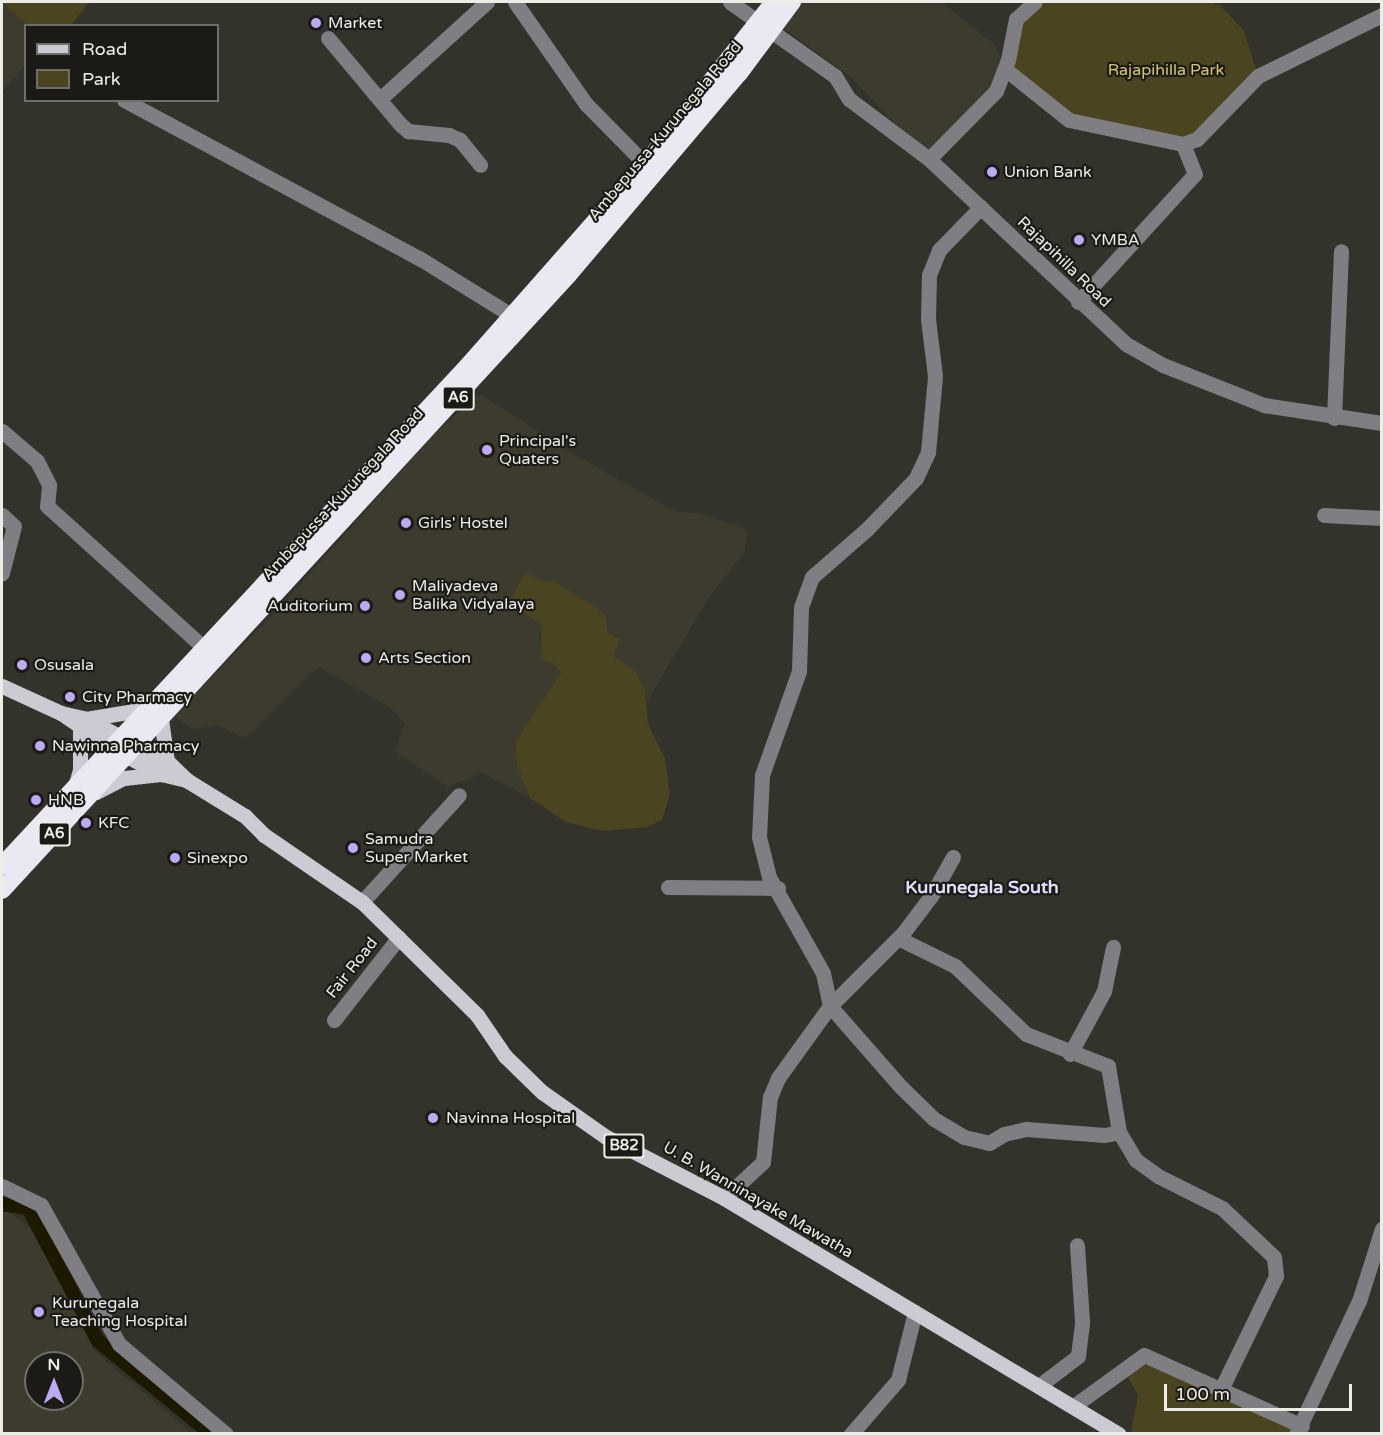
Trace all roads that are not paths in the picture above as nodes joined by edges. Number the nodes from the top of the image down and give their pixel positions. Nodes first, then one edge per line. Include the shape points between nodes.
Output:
1 (487, 2) edge
2 (515, 2) edge
3 (730, 2) edge
4 (774, 2) edge
5 (792, 2) edge
6 (1035, 2) edge
7 (1382, 15) edge
8 (765, 28) junction
9 (328, 38) dead end
10 (1005, 69) junction
11 (381, 98) junction
12 (128, 102) edge
13 (1184, 144) junction
14 (929, 159) junction
15 (480, 165) dead end
16 (650, 170) junction
17 (981, 207) junction
18 (1341, 251) dead end
19 (1078, 302) junction
20 (511, 315) junction
21 (1334, 418) junction
22 (1382, 423) edge
23 (2, 431) edge
24 (2, 515) edge
25 (1324, 515) dead end
26 (1382, 518) edge
27 (2, 573) edge
28 (203, 647) junction
29 (2, 686) edge
30 (153, 714) junction
31 (83, 724) junction
32 (123, 747) junction
33 (164, 767) junction
34 (82, 792) junction
35 (459, 795) dead end
36 (953, 857) dead end
37 (2, 866) edge
38 (668, 887) dead end
39 (778, 888) junction
40 (2, 890) edge
41 (362, 902) junction
42 (399, 938) junction
43 (898, 938) junction
44 (1113, 947) dead end
45 (830, 1006) junction
46 (334, 1020) dead end
47 (1070, 1054) junction
48 (1119, 1132) junction
49 (2, 1186) edge
50 (724, 1198) junction
51 (1382, 1229) edge
52 (1077, 1245) dead end
53 (915, 1312) junction
54 (1040, 1385) junction
55 (1222, 1387) junction
56 (1075, 1405) junction
57 (1299, 1430) edge
58 (226, 1434) edge
59 (851, 1434) edge
60 (1119, 1434) edge

1 - 11 street
2 - 16 street via 586,104
3 - 8 street, Rajapihilla Road
4 - 8 highway, Ambepussa-Kurunegala Road / A6
5 - 8 highway, Ambepussa-Kurunegala Road / A6
6 - 10 street via 1016,20
7 - 13 street via 1258,76 1197,139
8 - 14 street, Rajapihilla Road via 835,76 849,99
8 - 16 highway, Ambepussa-Kurunegala Road / A6
9 - 11 street
10 - 13 street via 1069,120
10 - 14 street via 996,91
11 - 15 street via 408,131 449,135 460,140
12 - 20 street via 419,258
13 - 19 street via 1196,174
14 - 17 street, Rajapihilla Road
16 - 20 highway, Ambepussa-Kurunegala Road / A6
16 - 30 highway, Ambepussa-Kurunegala Road / A6 via 435,423 267,606
17 - 19 street, Rajapihilla Road
17 - 39 street via 939,250 929,275 928,319 936,376 928,452 916,477 867,529 812,577 801,607 799,671 762,775 762,859
18 - 21 street
19 - 21 street, Rajapihilla Road via 1126,344 1163,365 1264,405
20 - 28 highway, Ambepussa-Kurunegala Road / A6 via 422,416
21 - 22 street, Rajapihilla Road
23 - 28 street via 37,461 49,484 47,506
24 - 27 street via 14,526
25 - 26 street
28 - 30 highway, Ambepussa-Kurunegala Road / A6
29 - 31 main road, B82
30 - 31 main road
30 - 32 highway, Ambepussa-Kurunegala Road / A6
30 - 33 main road
31 - 32 main road, B82
31 - 34 main road
32 - 33 main road, U. B. Wanninayake Mawatha / B82
32 - 34 highway, Ambepussa-Kurunegala Road / A6
33 - 34 main road
33 - 41 main road, U. B. Wanninayake Mawatha / B82 via 244,816 264,835
34 - 37 highway, Ambepussa-Kurunegala Road / A6
34 - 40 highway, Ambepussa-Kurunegala Road / A6
35 - 41 street
36 - 43 street via 931,896
38 - 39 street
39 - 45 street via 823,973
41 - 42 main road, U. B. Wanninayake Mawatha / B82
42 - 46 street, Fair Road
42 - 50 main road, U. B. Wanninayake Mawatha / B82 via 477,1015 505,1056 542,1092 606,1137
43 - 45 street
43 - 47 street via 955,966 1026,1034
44 - 47 street via 1104,991
45 - 48 street via 901,1087 934,1119 964,1137 989,1143 1004,1134 1026,1129 1105,1135
45 - 50 street via 778,1078 770,1097 763,1162
47 - 48 street via 1108,1066
48 - 55 street via 1136,1160 1158,1176 1222,1208 1274,1257 1276,1276
49 - 58 street via 41,1205 119,1344
50 - 53 main road, U. B. Wanninayake Mawatha / B82
51 - 57 street via 1359,1301
52 - 54 street via 1082,1321 1078,1356
53 - 54 main road, U. B. Wanninayake Mawatha / B82
53 - 59 street via 898,1380
54 - 56 main road, U. B. Wanninayake Mawatha / B82
55 - 56 street via 1144,1355
55 - 57 street
56 - 60 main road, U. B. Wanninayake Mawatha / B82

